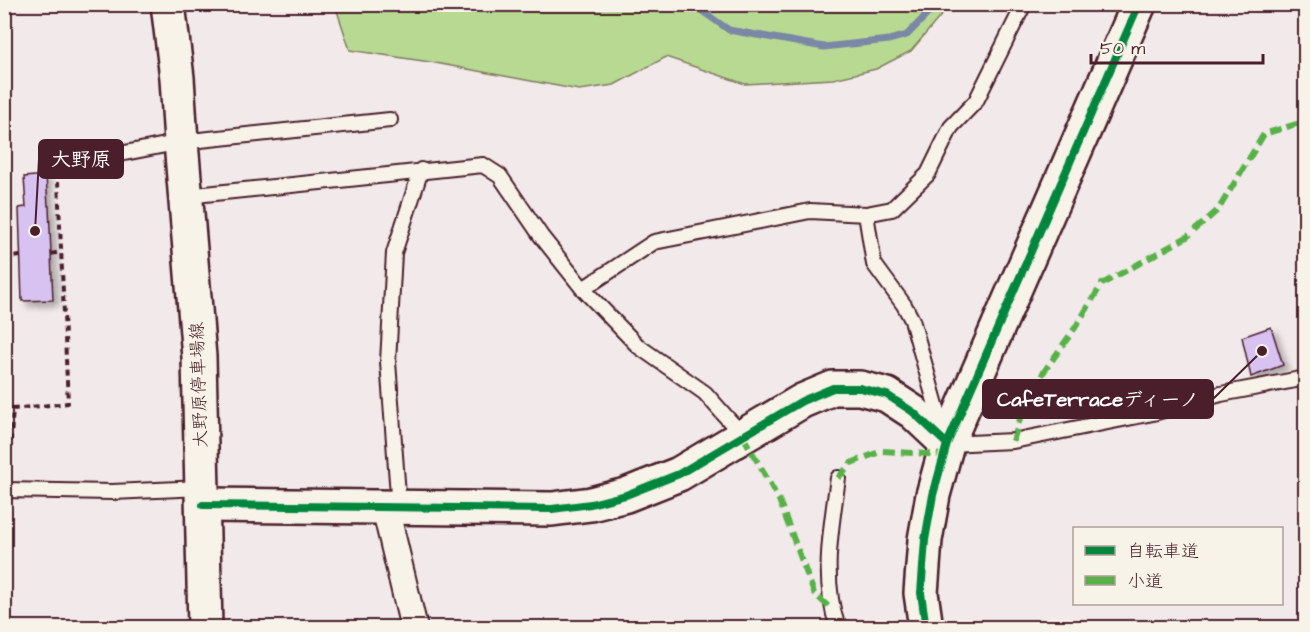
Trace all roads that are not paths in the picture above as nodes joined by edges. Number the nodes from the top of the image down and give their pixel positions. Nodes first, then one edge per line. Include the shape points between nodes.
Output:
1 (168, 4) edge
2 (1024, 4) edge
3 (1139, 4) edge
4 (390, 120) dead end
5 (181, 142) junction
6 (58, 166) road end
7 (421, 170) junction
8 (186, 196) junction
9 (866, 214) junction
10 (583, 289) junction
11 (1305, 378) edge
12 (743, 436) junction
13 (947, 444) junction
14 (838, 478) dead end
15 (5, 490) edge
16 (203, 496) junction
17 (392, 507) junction
18 (205, 627) edge
19 (414, 627) edge
20 (838, 627) edge
21 (926, 627) edge

1 - 5 street, 大野原停車場線
2 - 9 lane via 976,101 951,127 928,174 892,209
3 - 13 street
4 - 5 lane
5 - 6 lane
5 - 8 street, 大野原停車場線
7 - 8 lane
7 - 10 lane via 483,165 500,176
7 - 17 lane via 394,253 388,362
8 - 16 street, 大野原停車場線 via 199,357
9 - 10 lane via 810,211 654,242
9 - 13 lane via 874,264 912,320
10 - 12 lane via 638,346 705,393
11 - 13 lane via 1012,441
12 - 13 street via 802,401 833,388 860,387 888,395
12 - 17 street via 679,474 591,504 552,509
13 - 21 street via 925,540 921,593
14 - 20 lane via 827,554 832,610
15 - 16 lane
16 - 17 street
16 - 18 street, 大野原停車場線
17 - 19 street

